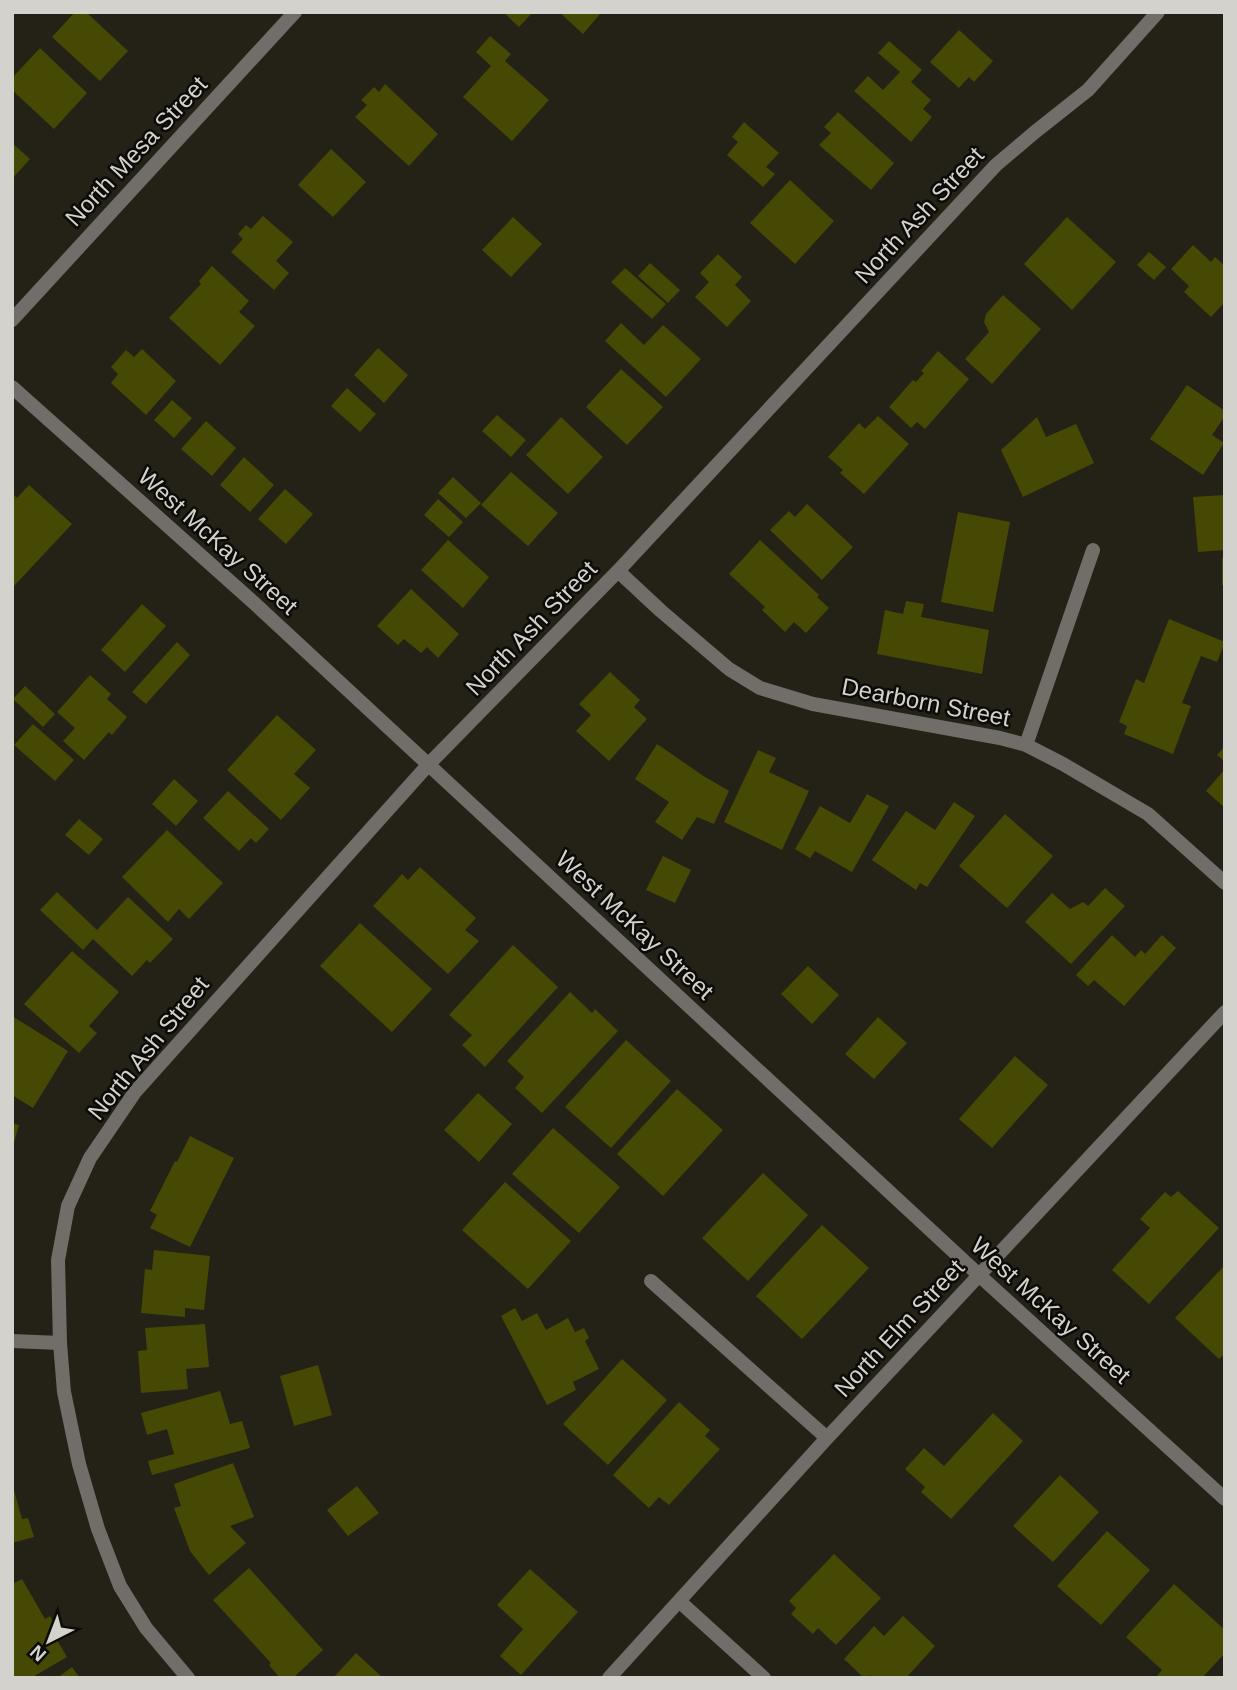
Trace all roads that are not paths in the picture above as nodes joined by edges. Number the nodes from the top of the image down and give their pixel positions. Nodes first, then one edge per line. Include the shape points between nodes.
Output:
1 (295, 12) edge
2 (1158, 12) edge
3 (12, 320) edge
4 (12, 387) edge
5 (1093, 550) dead end
6 (618, 571) junction
7 (1026, 745) junction
8 (428, 765) junction
9 (1225, 883) edge
10 (1225, 1012) edge
11 (980, 1276) junction
12 (651, 1281) dead end
13 (12, 1342) edge
14 (60, 1343) junction
15 (827, 1438) junction
16 (1225, 1499) edge
17 (679, 1601) junction
18 (188, 1678) edge
19 (608, 1678) edge
20 (764, 1678) edge

1 - 3 street, North Mesa Street
2 - 6 street, North Ash Street via 1088,90 996,165
4 - 8 street, West McKay Street
5 - 7 street
6 - 7 street, Dearborn Street via 729,669 760,688 813,704
6 - 8 street, North Ash Street
7 - 9 street, Dearborn Street via 1148,814
8 - 11 street, West McKay Street
8 - 14 street, North Ash Street via 135,1092 90,1158 68,1206 58,1260
10 - 11 street, North Elm Street
11 - 15 street, North Elm Street
11 - 16 street, West McKay Street
12 - 15 street
13 - 14 street
14 - 18 street, North Ash Street via 64,1392 98,1529 120,1586 146,1628
15 - 17 street, North Elm Street
17 - 19 street, North Elm Street
17 - 20 street

